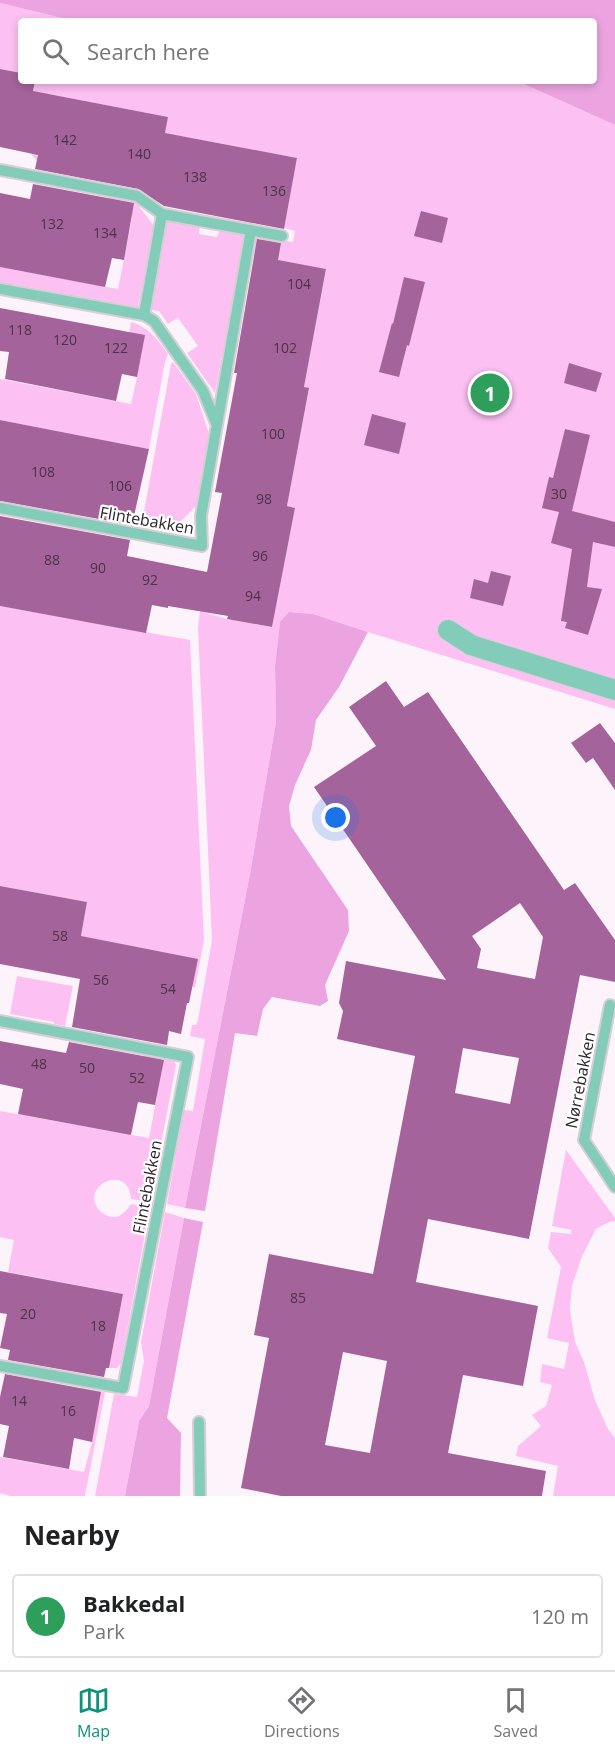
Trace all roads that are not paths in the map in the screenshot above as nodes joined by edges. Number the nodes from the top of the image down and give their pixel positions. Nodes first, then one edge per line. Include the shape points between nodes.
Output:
1 (0, 170) edge
2 (162, 214) junction
3 (251, 230) junction
4 (282, 236) dead end
5 (0, 289) edge
6 (144, 315) junction
7 (216, 423) junction
8 (0, 508) edge
9 (448, 630) dead end
10 (615, 690) edge
11 (610, 1005) dead end
12 (0, 1021) edge
13 (615, 1187) edge
14 (0, 1366) edge
15 (199, 1422) dead end
16 (200, 1496) edge

1 - 2 lane via 137,196
2 - 3 lane
2 - 6 lane
3 - 4 lane
3 - 7 lane, Flintebakken
5 - 6 lane
6 - 7 lane via 154,321 203,391
7 - 8 lane, Flintebakken via 201,516 202,546
9 - 10 street via 471,645
11 - 13 lane, Nørrebakken via 584,1140
12 - 14 lane, Flintebakken via 188,1057 123,1388
15 - 16 lane

